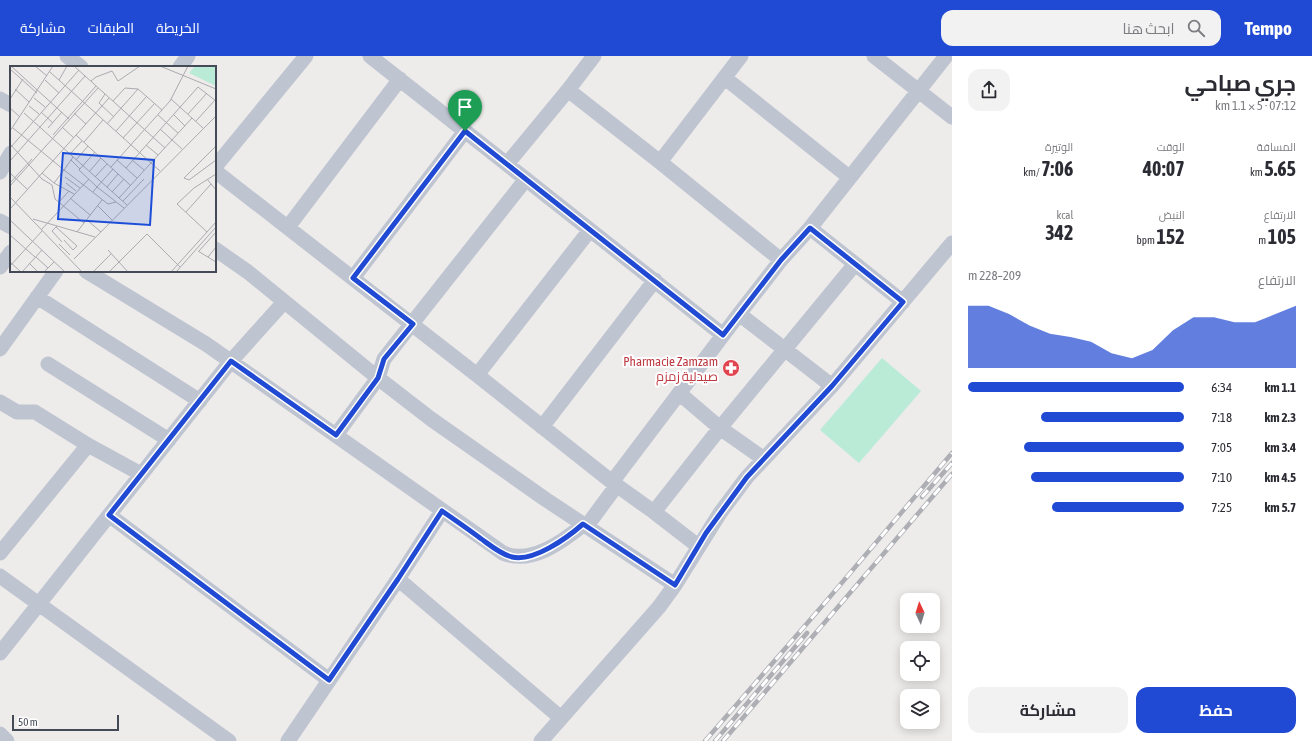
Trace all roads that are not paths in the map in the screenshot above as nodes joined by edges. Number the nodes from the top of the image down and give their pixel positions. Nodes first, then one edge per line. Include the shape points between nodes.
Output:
1 (188, 56) edge
2 (306, 56) edge
3 (370, 56) edge
4 (594, 56) edge
5 (741, 56) edge
6 (874, 56) edge
7 (946, 56) edge
8 (181, 66) edge
9 (725, 78) junction
10 (400, 79) junction
11 (568, 90) junction
12 (918, 90) junction
13 (0, 99) edge
14 (10, 104) edge
15 (952, 117) edge
16 (465, 131) junction
17 (10, 155) edge
18 (660, 162) junction
19 (508, 164) junction
20 (216, 166) edge
21 (0, 172) edge
22 (216, 172) edge
23 (848, 177) junction
24 (526, 179) junction
25 (0, 221) edge
26 (10, 226) edge
27 (288, 227) junction
28 (810, 228) junction
29 (590, 230) junction
30 (952, 243) edge
31 (216, 250) edge
32 (10, 253) edge
33 (781, 260) junction
34 (855, 264) junction
35 (0, 267) edge
36 (55, 272) edge
37 (88, 272) edge
38 (353, 278) junction
39 (655, 280) junction
40 (37, 297) junction
41 (284, 302) junction
42 (903, 302) junction
43 (739, 314) junction
44 (413, 324) junction
45 (723, 335) junction
46 (0, 349) edge
47 (785, 350) junction
48 (231, 361) junction
49 (48, 364) dead end
50 (478, 375) junction
51 (378, 378) junction
52 (832, 386) junction
53 (679, 393) junction
54 (200, 401) junction
55 (0, 402) edge
56 (542, 426) junction
57 (720, 428) junction
58 (336, 435) junction
59 (169, 440) junction
60 (88, 445) junction
61 (764, 459) junction
62 (141, 474) junction
63 (614, 483) junction
64 (442, 511) junction
65 (654, 512) junction
66 (109, 515) junction
67 (584, 526) junction
68 (698, 546) junction
69 (0, 553) edge
70 (0, 576) edge
71 (398, 579) junction
72 (675, 585) junction
73 (38, 603) junction
74 (0, 653) edge
75 (329, 680) junction
76 (562, 718) junction
77 (0, 734) edge
78 (295, 738) edge
79 (8, 741) edge
80 (229, 741) edge
81 (541, 741) edge

1 - 8 street
2 - 20 street
3 - 10 street
4 - 11 street
5 - 9 street
6 - 12 street
7 - 12 street
9 - 18 street
9 - 23 street
10 - 16 street
10 - 27 street
11 - 18 street
11 - 19 street
12 - 15 street
12 - 23 street
13 - 14 street
16 - 19 street
16 - 38 street
17 - 21 street
18 - 33 street
19 - 24 street
22 - 27 street
23 - 28 street
24 - 29 street
24 - 44 street
25 - 26 street
27 - 38 street
28 - 33 street
28 - 34 street
29 - 39 street
29 - 50 street
30 - 42 street
31 - 41 street
32 - 35 street
33 - 43 street
34 - 42 street
34 - 47 street
36 - 40 street
37 - 48 street
38 - 44 street
39 - 45 street
39 - 56 street
40 - 46 street
40 - 54 street
41 - 48 street
41 - 51 street
42 - 52 street
43 - 45 street
43 - 47 street
44 - 50 street
44 - 51 street via 384,359
45 - 53 street
47 - 52 street
47 - 57 street
48 - 54 street
48 - 58 street
49 - 59 street
50 - 56 street
51 - 58 street
51 - 67 street via 431,419
52 - 61 street
53 - 57 street
53 - 63 street
54 - 59 street
55 - 60 street via 17,412 35,412
56 - 63 street
57 - 61 street
57 - 65 street
58 - 64 street
59 - 62 street
60 - 62 street
60 - 69 street
61 - 68 street via 747,477
62 - 66 street
63 - 65 street
63 - 67 street
64 - 67 street via 503,553 517,558 543,551
64 - 71 street
65 - 68 street
66 - 73 street
66 - 75 street
67 - 72 street
68 - 72 street
70 - 73 street
71 - 75 street
71 - 76 street
72 - 76 street
73 - 74 street
73 - 80 street
75 - 78 street
76 - 81 street
77 - 79 street

